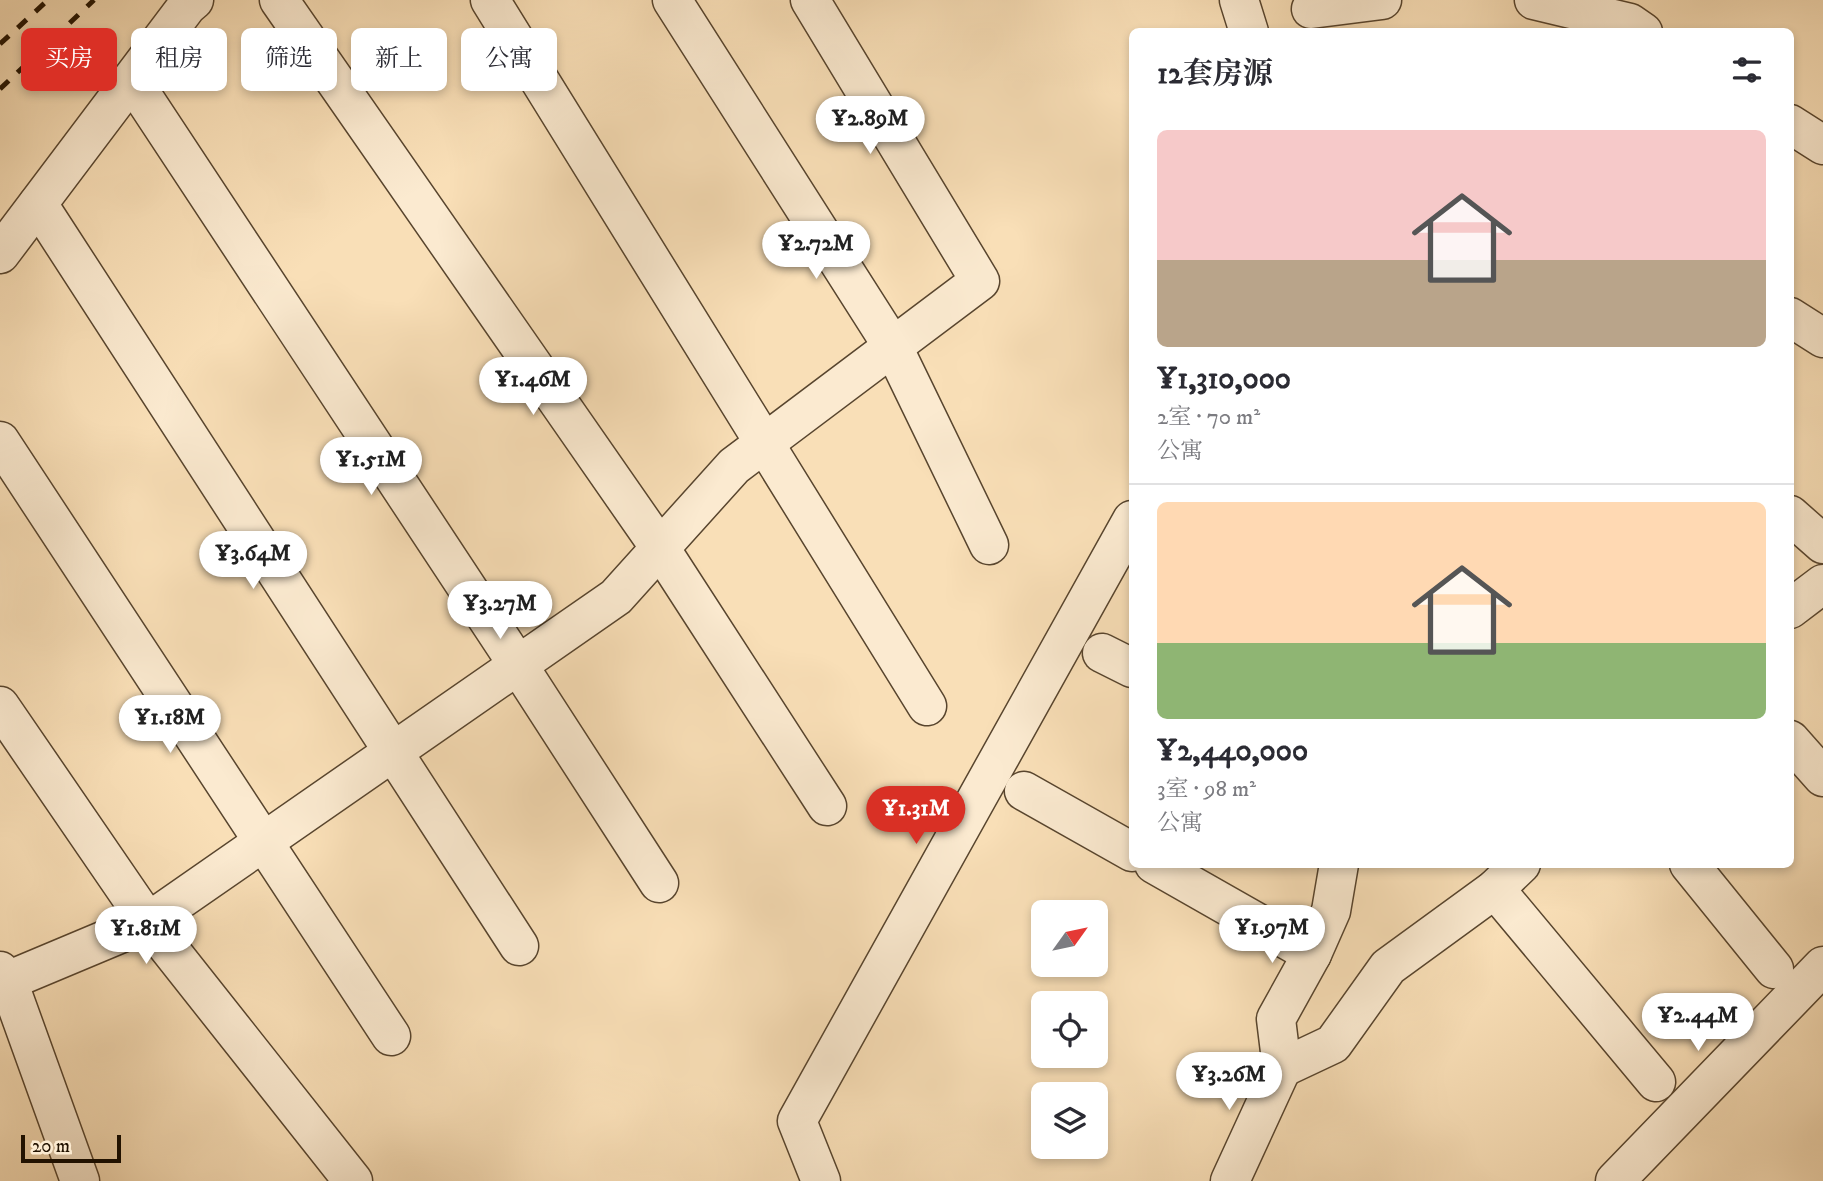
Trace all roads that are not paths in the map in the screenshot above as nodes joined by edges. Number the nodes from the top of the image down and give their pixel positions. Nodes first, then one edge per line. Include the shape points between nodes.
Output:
1 (194, 0) edge
2 (279, 0) edge
3 (489, 0) edge
4 (672, 0) edge
5 (810, 0) edge
6 (1239, 0) edge
7 (1382, 0) edge
8 (1534, 0) edge
9 (1311, 9) dead end
10 (1635, 22) edge
11 (171, 28) edge
12 (1248, 28) edge
13 (131, 81) edge
14 (139, 91) edge
15 (1794, 127) edge
16 (1823, 145) edge
17 (38, 204) junction
18 (0, 254) edge
19 (1794, 320) edge
20 (1823, 338) edge
21 (893, 347) junction
22 (0, 441) edge
23 (764, 444) junction
24 (1794, 519) edge
25 (1129, 525) edge
26 (1823, 544) edge
27 (989, 545) dead end
28 (660, 548) junction
29 (1823, 584) edge
30 (1794, 606) edge
31 (518, 665) junction
32 (0, 706) edge
33 (927, 706) dead end
34 (1794, 744) edge
35 (392, 752) junction
36 (1823, 777) edge
37 (1024, 791) dead end
38 (827, 806) dead end
39 (262, 842) junction
40 (1129, 850) edge
41 (1161, 868) edge
42 (1338, 868) edge
43 (1692, 868) edge
44 (1508, 877) edge
45 (659, 884) dead end
46 (148, 922) junction
47 (519, 946) dead end
48 (1312, 954) junction
49 (1823, 966) edge
50 (1774, 969) dead end
51 (2, 979) edge
52 (391, 1036) dead end
53 (1282, 1068) junction
54 (1656, 1082) dead end
55 (80, 1181) edge
56 (353, 1181) edge
57 (821, 1181) edge
58 (1230, 1181) edge
59 (1615, 1181) edge

1 - 11 street
2 - 28 street
3 - 23 street
4 - 21 street
5 - 21 street via 981,281
6 - 12 street
7 - 9 street
8 - 10 street
13 - 17 street
14 - 31 street
15 - 16 street
17 - 18 street
17 - 35 street
19 - 20 street
21 - 23 street
21 - 27 street
22 - 39 street
23 - 28 street via 734,466
23 - 33 street
24 - 26 street
25 - 57 street via 797,1121
28 - 31 street via 617,597
28 - 38 street
29 - 30 street
31 - 35 street
31 - 45 street
32 - 46 street
34 - 36 street
35 - 39 street
35 - 47 street
37 - 40 street
39 - 46 street
39 - 52 street
41 - 48 street
42 - 48 street via 1331,911
43 - 50 street
44 - 53 street via 1388,967 1332,1044
44 - 54 street
46 - 51 street
46 - 56 street
48 - 53 street via 1276,1019
49 - 59 street
51 - 55 street
53 - 58 street

